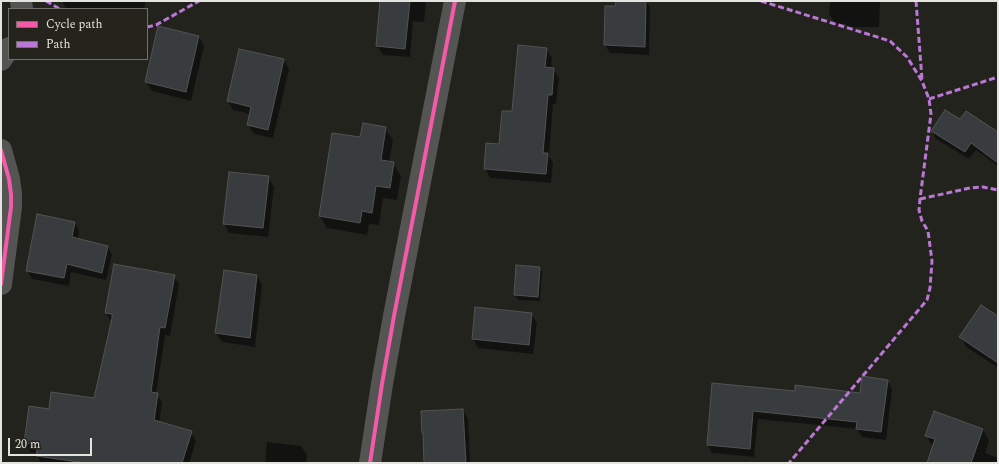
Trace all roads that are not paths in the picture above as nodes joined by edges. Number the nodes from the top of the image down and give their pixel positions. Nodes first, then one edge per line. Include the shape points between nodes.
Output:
1 (455, 1) edge
2 (8, 50) edge
3 (1, 60) edge
4 (1, 150) edge
5 (1, 284) edge
6 (370, 463) edge

1 - 6 street via 392,324
2 - 3 street
4 - 5 street via 10,179 11,207

